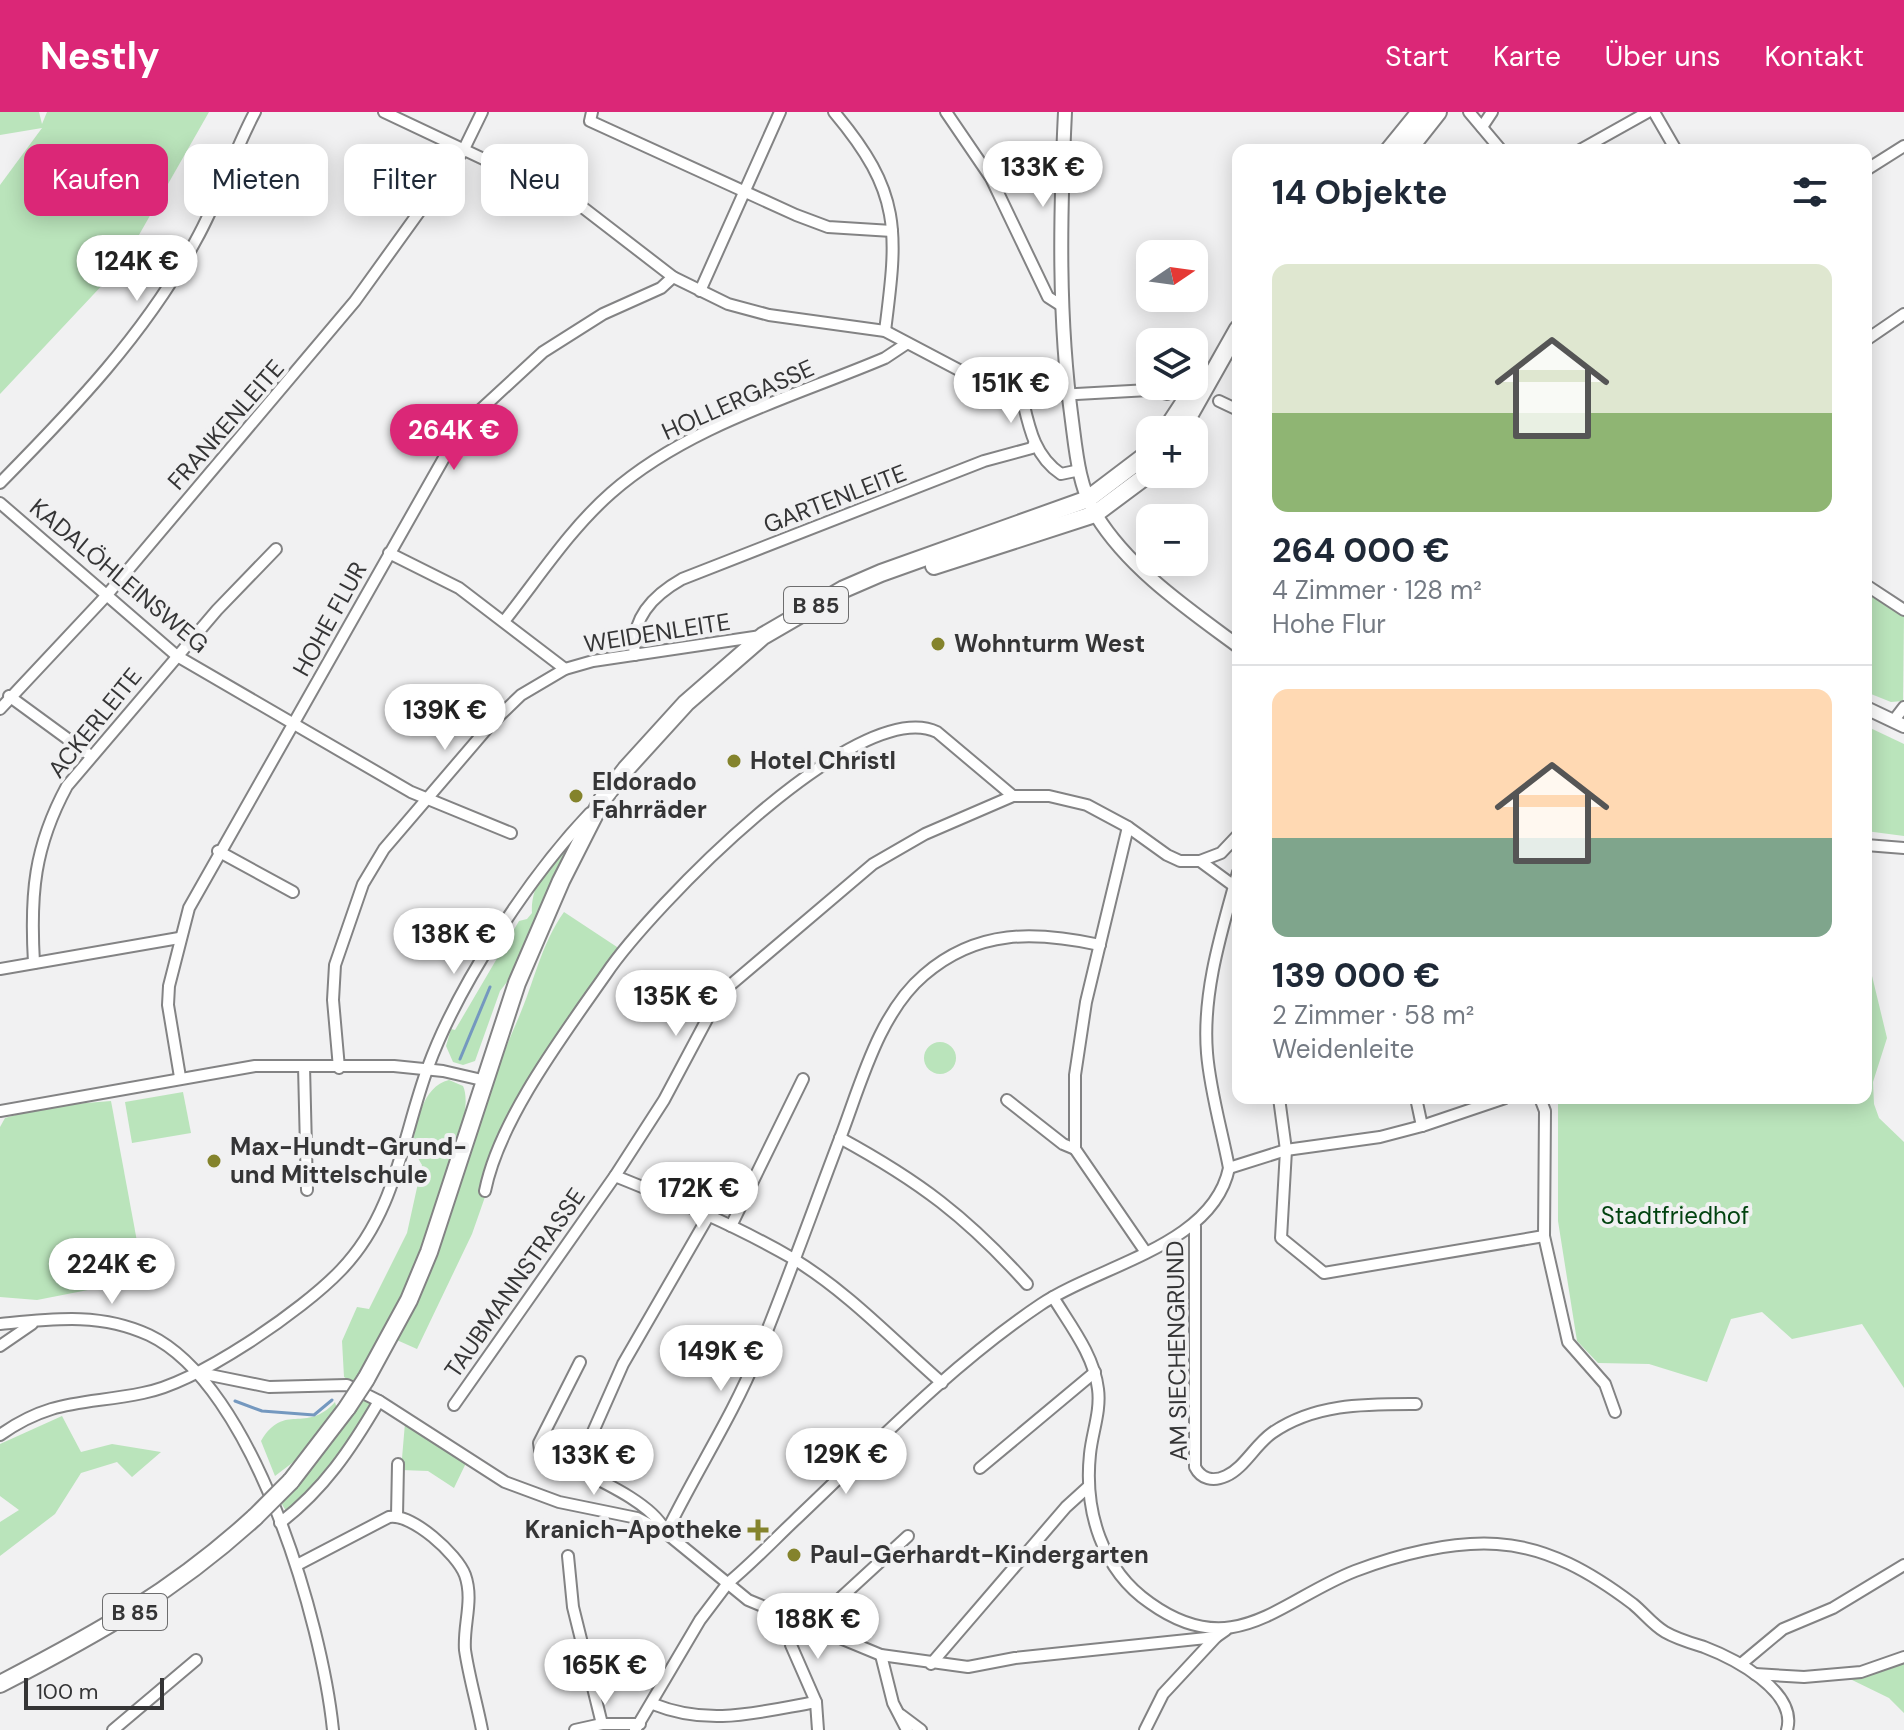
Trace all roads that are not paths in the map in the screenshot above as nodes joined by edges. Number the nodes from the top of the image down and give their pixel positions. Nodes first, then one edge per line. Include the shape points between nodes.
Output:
1 (255, 112) edge
2 (384, 112) edge
3 (482, 112) edge
4 (834, 112) edge
5 (946, 112) edge
6 (1065, 112) edge
7 (1420, 112) edge
8 (1438, 112) edge
9 (1469, 112) edge
10 (1492, 112) edge
11 (1648, 112) edge
12 (1654, 112) edge
13 (778, 113) edge
14 (591, 116) edge
15 (1482, 127) junction
16 (449, 144) edge
17 (1394, 144) edge
18 (1413, 144) edge
19 (1496, 144) edge
20 (1591, 144) edge
21 (1673, 144) edge
22 (1904, 146) edge
23 (465, 147) edge
24 (465, 152) edge
25 (1872, 166) edge
26 (744, 192) junction
27 (416, 216) edge
28 (892, 231) junction
29 (673, 277) junction
30 (700, 291) junction
31 (1062, 306) junction
32 (1904, 314) edge
33 (1232, 323) edge
34 (885, 331) junction
35 (1872, 336) edge
36 (1232, 340) edge
37 (906, 344) junction
38 (1208, 363) edge
39 (1136, 391) edge
40 (1068, 394) junction
41 (1022, 397) junction
42 (1219, 401) dead end
43 (1232, 407) edge
44 (1189, 416) edge
45 (1034, 444) junction
46 (1136, 465) edge
47 (1080, 470) junction
48 (1136, 481) edge
49 (0, 483) edge
50 (0, 503) edge
51 (1092, 506) junction
52 (276, 549) dead end
53 (389, 553) junction
54 (1872, 589) edge
55 (106, 596) junction
56 (1904, 610) edge
57 (505, 620) junction
58 (763, 636) junction
59 (1232, 640) edge
60 (635, 655) junction
61 (177, 656) junction
62 (565, 669) junction
63 (4, 701) edge
64 (1904, 707) edge
65 (1872, 711) edge
66 (1901, 723) edge
67 (293, 724) junction
68 (91, 756) junction
69 (1013, 796) junction
70 (428, 800) junction
71 (602, 800) junction
72 (1128, 827) junction
73 (587, 831) junction
74 (511, 833) dead end
75 (1232, 841) edge
76 (1872, 845) edge
77 (1904, 848) edge
78 (218, 851) junction
79 (1200, 861) junction
80 (1232, 885) edge
81 (293, 892) dead end
82 (1232, 894) edge
83 (179, 938) junction
84 (1100, 945) junction
85 (34, 963) junction
86 (0, 969) edge
87 (304, 1066) junction
88 (339, 1068) junction
89 (428, 1068) junction
90 (180, 1077) junction
91 (803, 1079) dead end
92 (482, 1080) junction
93 (1007, 1100) dead end
94 (1280, 1104) edge
95 (1417, 1104) edge
96 (1487, 1104) edge
97 (1544, 1104) edge
98 (0, 1111) edge
99 (1422, 1126) junction
100 (840, 1138) junction
101 (1075, 1149) junction
102 (1286, 1150) junction
103 (1229, 1168) junction
104 (615, 1176) junction
105 (307, 1190) dead end
106 (485, 1191) dead end
107 (709, 1215) junction
108 (731, 1226) junction
109 (1195, 1226) junction
110 (1544, 1236) junction
111 (1145, 1251) junction
112 (794, 1260) junction
113 (1027, 1284) dead end
114 (1053, 1297) junction
115 (45, 1319) junction
116 (0, 1324) edge
117 (0, 1346) edge
118 (580, 1362) dead end
119 (1095, 1372) junction
120 (200, 1373) junction
121 (942, 1383) junction
122 (379, 1401) junction
123 (1416, 1404) dead end
124 (454, 1405) dead end
125 (1615, 1412) dead end
126 (0, 1435) edge
127 (398, 1464) dead end
128 (577, 1468) junction
129 (980, 1468) dead end
130 (1088, 1487) junction
131 (397, 1516) junction
132 (280, 1523) junction
133 (666, 1533) junction
134 (908, 1536) dead end
135 (568, 1556) dead end
136 (297, 1565) junction
137 (1904, 1565) edge
138 (728, 1583) junction
139 (794, 1621) junction
140 (809, 1627) junction
141 (1226, 1630) junction
142 (1216, 1637) junction
143 (881, 1655) junction
144 (1904, 1657) edge
145 (196, 1660) dead end
146 (931, 1664) junction
147 (1749, 1669) junction
148 (0, 1684) edge
149 (816, 1702) junction
150 (653, 1704) junction
151 (900, 1714) junction
152 (602, 1724) junction
153 (638, 1727) edge
154 (113, 1730) edge
155 (333, 1730) edge
156 (482, 1730) edge
157 (575, 1730) edge
158 (818, 1730) edge
159 (907, 1730) edge
160 (921, 1730) edge
161 (1145, 1730) edge
162 (1787, 1730) edge

1 - 49 street via 201,231 146,321
2 - 16 street
3 - 23 street, FRANKENLEITE
4 - 28 street via 883,182
5 - 31 street via 991,178 1048,297
6 - 31 street
7 - 17 main road
8 - 18 main road
9 - 15 street
10 - 15 street
11 - 20 street
12 - 21 street
13 - 26 street
14 - 26 street
15 - 19 street
22 - 25 street
24 - 29 street via 577,203
26 - 28 street via 828,227
26 - 30 street
27 - 55 street, FRANKENLEITE via 355,301
28 - 34 street
29 - 30 street
29 - 53 street, HOHE FLUR via 575,331 506,383 453,442
30 - 34 street via 748,310
31 - 40 street
32 - 35 street
33 - 38 main road
34 - 37 street
36 - 44 main road
37 - 41 street
37 - 57 street, HOLLERGASSE via 885,358 707,432 644,466 591,512
39 - 40 street
40 - 41 street
40 - 47 street
41 - 45 street
42 - 43 street
45 - 47 street via 1061,474
45 - 60 street, GARTENLEITE via 682,579 643,612 636,624
46 - 51 main road, B 85
47 - 51 street
48 - 51 main road, B 85
50 - 55 street, KADALÖHLEINSWEG
51 - 58 main road, B 85 via 881,573
51 - 59 street via 1150,578
51 - 73 main road, B 85 via 884,582 785,634 688,713
52 - 61 street, ACKERLEITE
53 - 57 street via 459,588
53 - 67 street, HOHE FLUR
54 - 56 street
55 - 61 street, KADALÖHLEINSWEG
55 - 63 street, FRANKENLEITE
57 - 62 street
58 - 60 street, WEIDENLEITE
58 - 71 main road, B 85 via 686,703
60 - 62 street, WEIDENLEITE
61 - 67 street, KADALÖHLEINSWEG
61 - 68 street, ACKERLEITE
62 - 70 street, WEIDENLEITE via 521,695
63 - 68 street
64 - 66 street
65 - 66 street
67 - 70 street, KADALÖHLEINSWEG
67 - 78 street, HOHE FLUR
68 - 85 street, ACKERLEITE via 52,814 36,860
69 - 72 street via 1068,800
69 - 104 street, TAUBMANNSTRASSE via 925,834 873,864 721,993 664,1100
69 - 106 street via 937,732 913,725 888,730 852,748 782,792 644,928 606,973 497,1145
70 - 74 street, KADALÖHLEINSWEG
70 - 88 street, WEIDENLEITE via 384,849 348,919 333,988
71 - 73 main road, B 85
71 - 89 street via 562,842 476,970
72 - 79 street via 1167,855
72 - 84 street
73 - 92 main road, B 85 via 517,983
75 - 79 street via 1221,853
76 - 77 street
78 - 81 street
78 - 83 street, HOHE FLUR
79 - 80 street
82 - 103 street via 1218,946 1206,1034
83 - 85 street
83 - 90 street, HOHE FLUR via 168,1005
84 - 100 street via 1020,934 969,946 941,961 898,1006
84 - 101 street via 1075,1075
85 - 86 street
87 - 88 street
87 - 90 street via 255,1066
87 - 105 street
88 - 89 street
89 - 92 street
89 - 120 street via 384,1210 360,1250 311,1297
90 - 98 street
91 - 108 street
92 - 148 main road, B 85, bridge via 409,1300 366,1379 291,1481 202,1564 140,1609
93 - 101 street
94 - 102 street
95 - 99 street
96 - 99 street
97 - 110 street
99 - 102 street
100 - 112 street
100 - 113 street via 923,1186 983,1235
101 - 111 street
102 - 103 street
102 - 110 street via 1281,1238 1324,1273
103 - 109 street via 1218,1198
104 - 107 street
104 - 124 street, TAUBMANNSTRASSE
107 - 108 street
107 - 128 street via 623,1364
108 - 112 street
109 - 111 street
109 - 123 street, AM SIECHENGRUND via 1195,1467 1200,1476 1228,1476 1270,1434 1312,1414 1366,1404
110 - 125 street via 1568,1342 1605,1384
111 - 114 street
112 - 121 street
112 - 133 street via 756,1357
114 - 119 street
114 - 121 street
115 - 116 street
115 - 117 street
115 - 120 street via 99,1320 127,1327 156,1339
118 - 128 street via 539,1443 540,1450
119 - 129 street
119 - 130 street via 1099,1401
120 - 122 street via 269,1387 347,1385
120 - 126 street via 144,1393 54,1406
120 - 132 street via 255,1466
121 - 138 street
122 - 132 street via 336,1470
122 - 133 street via 505,1482 559,1502 620,1511
127 - 131 street
128 - 133 street via 641,1506
130 - 141 street via 1102,1544 1119,1577 1151,1604 1180,1619
130 - 146 street
131 - 136 street
131 - 156 street via 422,1528 464,1573 469,1594 465,1649
132 - 136 street
133 - 138 street
134 - 140 street
135 - 152 street via 573,1607
136 - 155 street via 324,1664
137 - 147 street via 1833,1608 1783,1629
138 - 139 street via 748,1600
138 - 150 street via 700,1620
139 - 140 street
139 - 149 street via 791,1645
140 - 143 street
141 - 142 street
141 - 147 street via 1268,1618 1354,1571 1440,1549 1495,1544 1565,1561 1618,1593 1662,1630
142 - 146 street via 968,1667
142 - 161 street via 1163,1694
143 - 146 street
143 - 151 street
144 - 147 street via 1861,1672 1804,1677
145 - 154 street
147 - 162 street via 1785,1705
149 - 150 street via 716,1719
149 - 158 street
150 - 153 street
151 - 159 street
151 - 160 street
152 - 153 street
152 - 157 street

